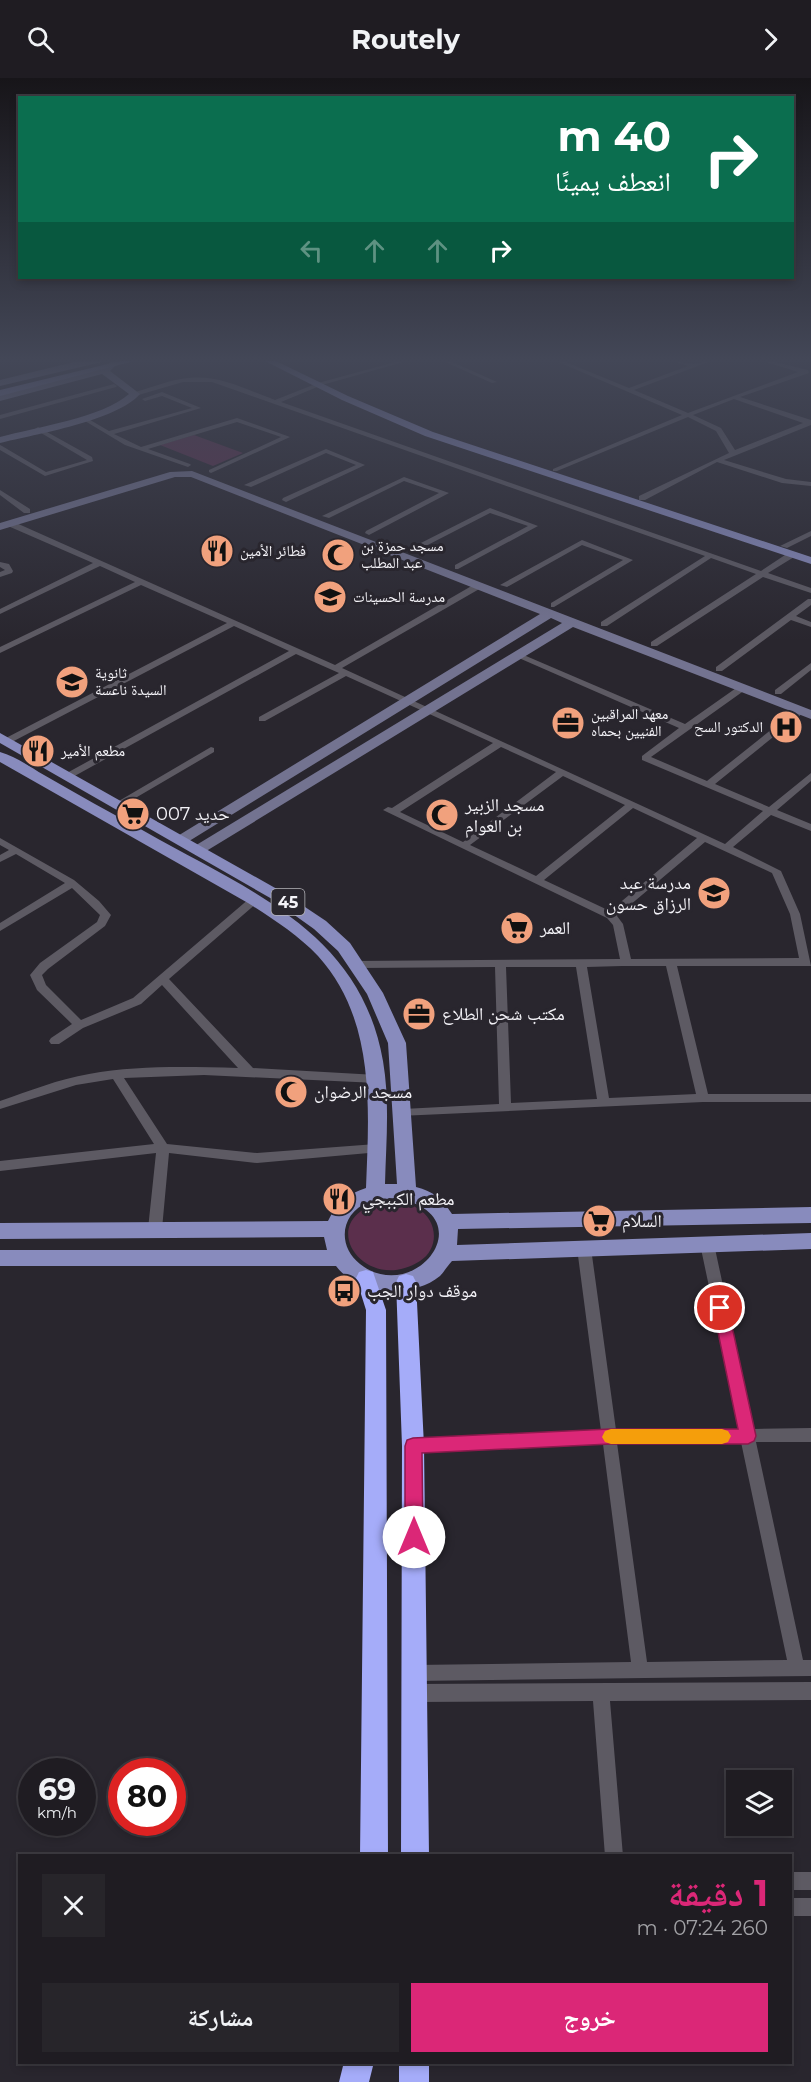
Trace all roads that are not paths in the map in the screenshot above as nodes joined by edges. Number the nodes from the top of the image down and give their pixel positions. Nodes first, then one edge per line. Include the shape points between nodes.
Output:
1 (13, 455) edge
2 (84, 455) edge
3 (158, 455) edge
4 (248, 455) edge
5 (318, 455) edge
6 (335, 455) edge
7 (423, 455) edge
8 (492, 455) edge
9 (509, 455) edge
10 (592, 455) edge
11 (731, 455) edge
12 (718, 460) junction
13 (188, 465) junction
14 (555, 470) junction
15 (211, 471) junction
16 (811, 484) edge
17 (248, 485) junction
18 (0, 492) edge
19 (642, 498) junction
20 (286, 500) junction
21 (27, 511) junction
22 (326, 516) junction
23 (4, 524) edge
24 (369, 533) junction
25 (811, 533) edge
26 (411, 550) junction
27 (787, 551) junction
28 (811, 554) edge
29 (710, 556) junction
30 (811, 561) edge
31 (100, 563) junction
32 (0, 564) edge
33 (458, 567) junction
34 (0, 575) edge
35 (761, 575) junction
36 (141, 582) junction
37 (478, 585) junction
38 (504, 585) junction
39 (811, 591) edge
40 (811, 602) edge
41 (552, 609) junction
42 (0, 612) edge
43 (790, 617) junction
44 (572, 622) junction
45 (233, 623) junction
46 (604, 624) junction
47 (811, 625) edge
48 (654, 644) junction
49 (0, 650) edge
50 (295, 651) junction
51 (516, 655) junction
52 (811, 666) edge
53 (335, 668) junction
54 (719, 669) junction
55 (345, 673) junction
56 (742, 688) junction
57 (778, 692) junction
58 (407, 701) junction
59 (427, 709) junction
60 (808, 710) edge
61 (262, 718) dead end
62 (685, 727) junction
63 (500, 743) junction
64 (2, 745) edge
65 (211, 750) dead end
66 (562, 772) junction
67 (68, 776) junction
68 (811, 776) edge
69 (708, 785) junction
70 (632, 804) junction
71 (117, 805) junction
72 (772, 810) junction
73 (811, 828) edge
74 (166, 832) junction
75 (704, 837) junction
76 (182, 840) junction
77 (0, 842) edge
78 (151, 842) junction
79 (463, 846) junction
80 (726, 848) junction
81 (16, 850) junction
82 (200, 857) junction
83 (0, 859) edge
84 (537, 880) junction
85 (71, 884) junction
86 (254, 900) junction
87 (611, 916) junction
88 (0, 928) edge
89 (808, 962) edge
90 (671, 963) junction
91 (358, 964) junction
92 (500, 964) junction
93 (581, 964) junction
94 (626, 964) junction
95 (162, 978) junction
96 (79, 1025) junction
97 (54, 1041) dead end
98 (250, 1073) junction
99 (116, 1075) junction
100 (376, 1079) junction
101 (703, 1098) junction
102 (811, 1098) edge
103 (3, 1100) edge
104 (604, 1103) junction
105 (505, 1108) junction
106 (403, 1113) junction
107 (163, 1148) junction
108 (376, 1149) junction
109 (0, 1166) edge
110 (407, 1192) junction
111 (375, 1193) junction
112 (811, 1215) edge
113 (448, 1222) junction
114 (155, 1229) junction
115 (333, 1230) junction
116 (0, 1231) edge
117 (811, 1241) edge
118 (707, 1244) junction
119 (584, 1248) junction
120 (447, 1253) junction
121 (0, 1258) edge
122 (339, 1258) junction
123 (366, 1278) junction
124 (406, 1282) junction
125 (811, 1435) edge
126 (748, 1436) junction
127 (610, 1437) junction
128 (413, 1446) junction
129 (804, 1669) edge
130 (640, 1670) junction
131 (414, 1683) junction
132 (601, 1692) junction
133 (811, 1692) edge
134 (374, 1854) edge
135 (415, 1854) edge
136 (614, 1854) edge
137 (792, 1881) edge
138 (811, 1881) edge
139 (792, 1907) edge
140 (811, 1907) edge
141 (358, 2064) edge
142 (414, 2064) edge
143 (354, 2082) edge
144 (414, 2082) edge

1 - 2 street via 45,474 90,461
3 - 13 street
4 - 15 street
5 - 17 street
6 - 20 street via 362,465
7 - 29 street
8 - 27 main road
9 - 14 main road
10 - 14 street
11 - 12 street
12 - 16 street via 784,481
12 - 19 street
13 - 15 main road
13 - 21 main road
14 - 19 main road
15 - 17 main road
17 - 20 main road
18 - 21 street
19 - 27 main road
20 - 22 main road
21 - 23 main road
22 - 24 main road
22 - 24 street via 404,479 445,494
23 - 31 street
23 - 37 main road via 174,474 192,474
24 - 26 main road
25 - 27 street
26 - 33 main road
26 - 33 street via 490,510 534,526
27 - 28 main road
27 - 30 main road
27 - 35 street
29 - 35 street
29 - 46 street
31 - 36 street
31 - 42 street
32 - 34 street via 9,571
33 - 38 main road
35 - 39 street
35 - 48 street
36 - 45 street
36 - 49 street
37 - 41 main road
37 - 53 street
38 - 41 main road
38 - 41 street via 582,542 629,560
40 - 43 street
41 - 44 main road
41 - 46 main road
41 - 58 main road
43 - 47 street
43 - 54 street
44 - 51 main road
44 - 56 main road
45 - 50 street
45 - 64 street
46 - 48 main road
48 - 54 main road
50 - 53 street
50 - 67 street
51 - 59 main road
51 - 62 street
52 - 57 street
53 - 55 street
54 - 57 main road
55 - 58 street
55 - 61 street
56 - 60 main road
56 - 62 street
57 - 60 main road
58 - 59 street
58 - 76 main road
59 - 63 street
59 - 82 main road
60 - 69 street
62 - 69 street via 645,758
63 - 66 street
63 - 79 street via 391,811
64 - 67 main road, 45
64 - 78 main road, 45
65 - 71 street
66 - 70 street
66 - 79 street
67 - 71 main road, 45
68 - 72 street
69 - 72 street
70 - 75 street
70 - 84 street
71 - 74 main road, 45
72 - 73 street
72 - 80 street
74 - 76 main road, 45
74 - 78 main road
75 - 80 street
75 - 87 street
76 - 82 main road, 45
77 - 81 street
78 - 82 main road, 45
79 - 84 street
80 - 89 street via 776,871 795,914
81 - 83 street
81 - 85 street
82 - 86 main road, 45
82 - 91 main road, 45 via 278,896 320,925
84 - 87 street
85 - 88 street
85 - 96 street via 106,915 101,924 36,975 41,987
86 - 95 street
86 - 100 main road, 45 via 324,953 354,995 373,1055
87 - 94 street via 618,924
89 - 90 street
90 - 94 street
90 - 101 street
91 - 92 street
91 - 106 main road, 45 via 397,1043
92 - 93 street
92 - 105 street
93 - 94 street
93 - 104 street
95 - 96 street via 137,1001
95 - 98 street
96 - 97 street
98 - 99 street
98 - 100 street
99 - 103 street
99 - 107 street
100 - 108 main road, 45
101 - 102 street
101 - 104 street
104 - 105 street
105 - 106 street
106 - 110 main road, 45
107 - 108 street via 256,1158
107 - 109 street
107 - 114 street
108 - 111 main road, 45
110 - 111 main road
110 - 113 main road via 431,1202
111 - 115 main road via 352,1202
112 - 113 main road
113 - 120 main road via 451,1237
114 - 115 main road
114 - 116 main road
115 - 122 main road
117 - 118 main road
118 - 119 main road
118 - 126 street
119 - 120 main road
119 - 127 street
120 - 124 main road via 426,1275
121 - 122 main road
122 - 123 main road
123 - 124 main road
123 - 134 highway via 376,1310
124 - 128 highway
125 - 126 street
126 - 127 street
126 - 129 street
127 - 128 street
127 - 130 street
128 - 131 highway
129 - 130 street
130 - 131 street
131 - 132 street
131 - 135 highway
132 - 133 street
132 - 136 street
137 - 138 street
139 - 140 street
141 - 143 highway
142 - 144 highway

